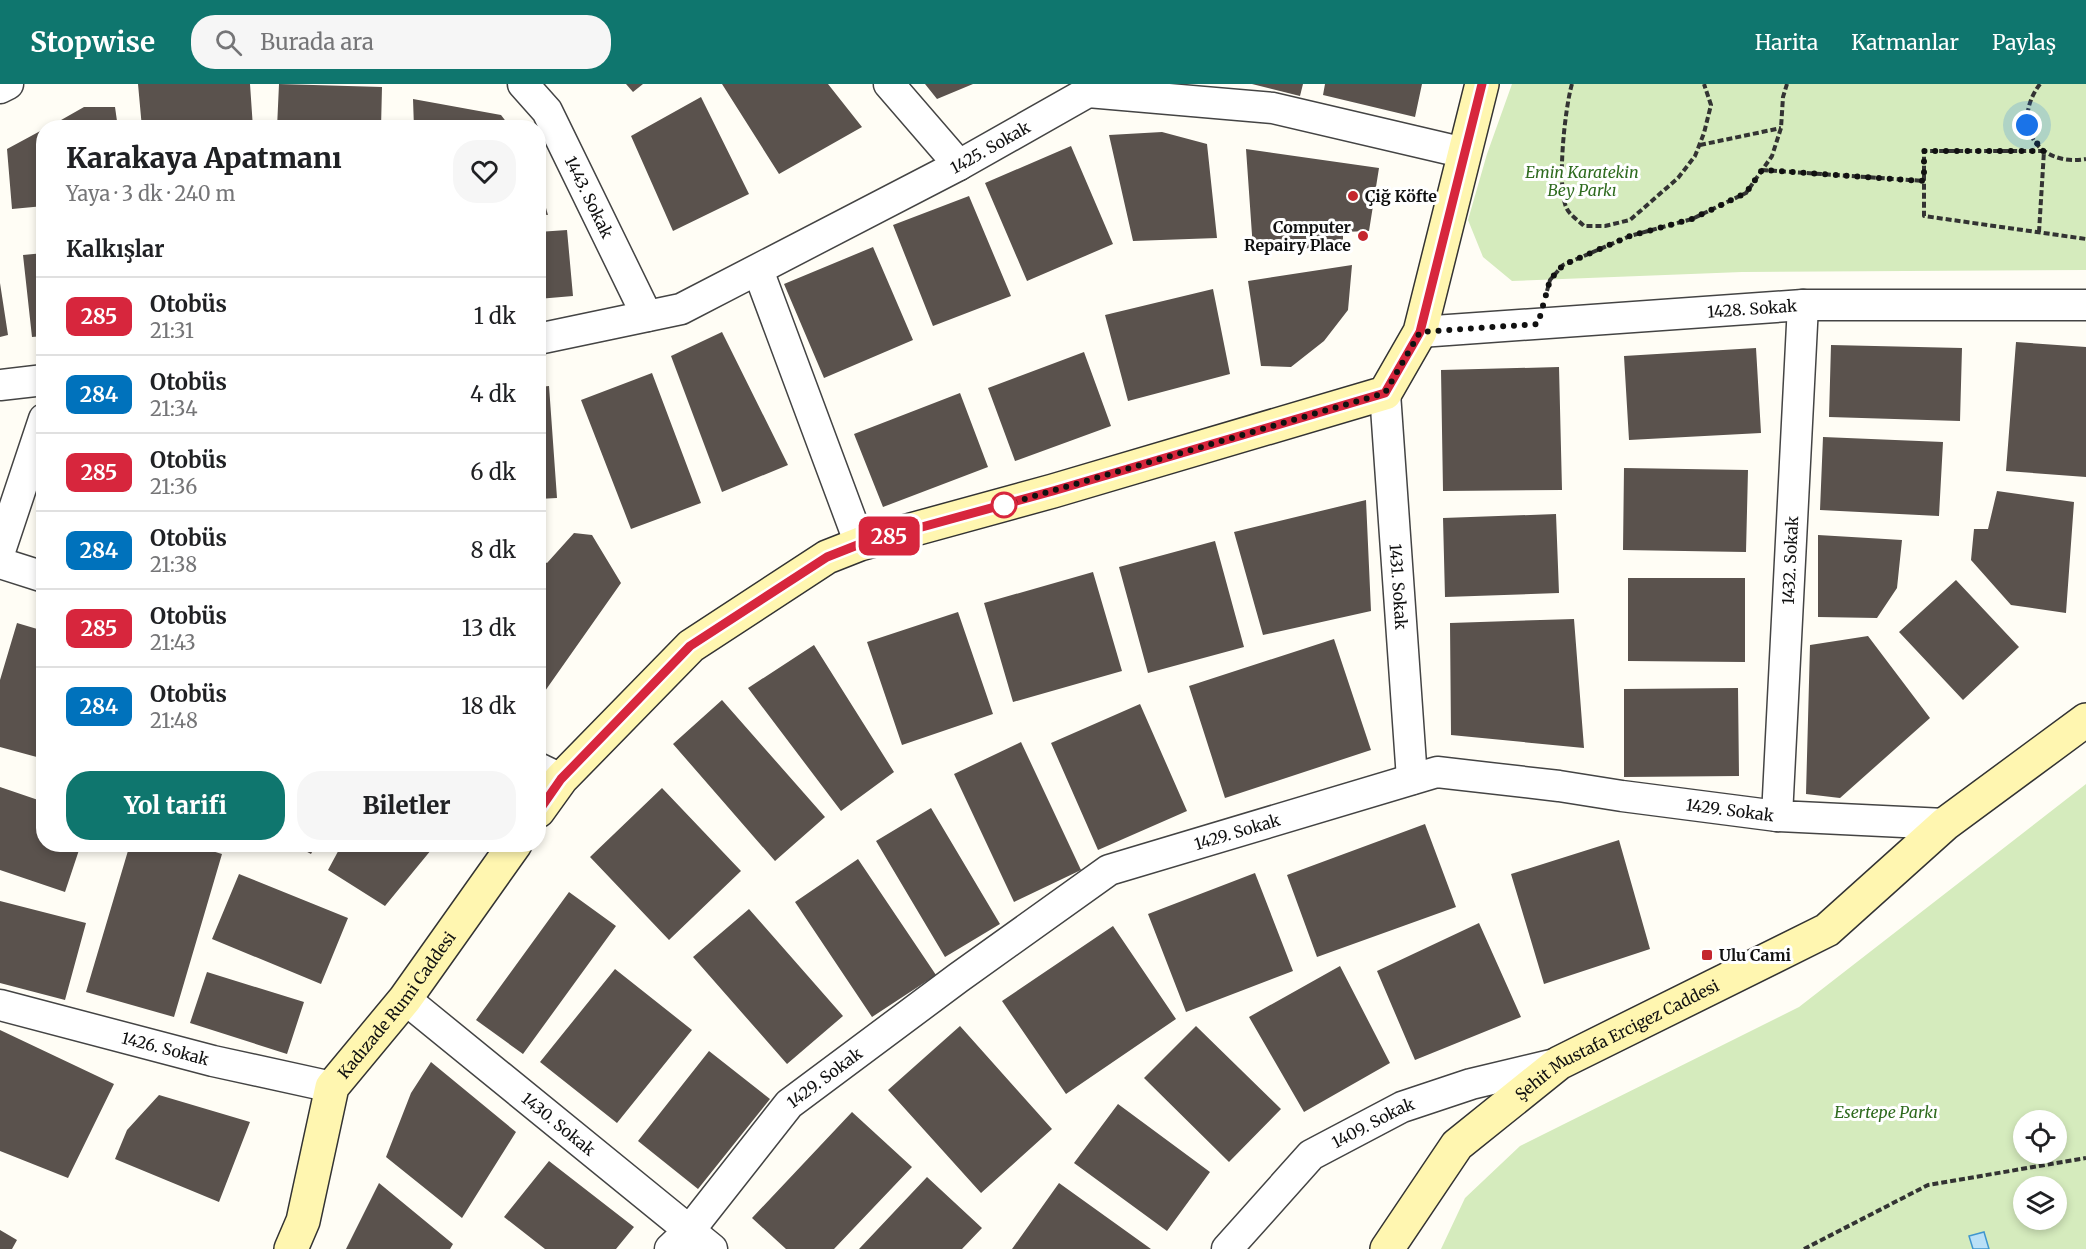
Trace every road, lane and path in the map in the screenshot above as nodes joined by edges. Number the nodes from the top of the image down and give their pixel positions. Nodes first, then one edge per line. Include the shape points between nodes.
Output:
1 (8, 84) edge
2 (523, 84) edge
3 (889, 84) edge
4 (1482, 84) edge
5 (1572, 84) edge
6 (1704, 84) edge
7 (1787, 84) edge
8 (2040, 84) edge
9 (0, 88) edge
10 (1089, 88) edge
11 (1781, 128) junction
12 (1700, 145) junction
13 (2044, 151) junction
14 (1465, 153) junction
15 (2086, 159) edge
16 (959, 165) junction
17 (1762, 170) junction
18 (1924, 181) junction
19 (2039, 232) junction
20 (2086, 238) edge
21 (758, 270) junction
22 (1803, 305) junction
23 (2086, 305) edge
24 (647, 316) junction
25 (1538, 324) junction
26 (1420, 332) junction
27 (546, 337) edge
28 (36, 382) edge
29 (0, 385) edge
30 (1385, 393) junction
31 (36, 443) edge
32 (860, 544) junction
33 (0, 550) edge
34 (0, 563) edge
35 (36, 574) edge
36 (2086, 720) edge
37 (550, 774) edge
38 (1412, 779) junction
39 (1777, 816) junction
40 (1945, 824) junction
41 (509, 852) edge
42 (405, 999) junction
43 (0, 1005) edge
44 (1559, 1063) junction
45 (332, 1087) junction
46 (2086, 1158) edge
47 (690, 1243) edge
48 (291, 1249) edge
49 (1227, 1249) edge
50 (1387, 1249) edge
51 (1804, 1249) edge

1 - 9 street
2 - 24 street, 1443. Sokak via 547,111
3 - 16 street
4 - 14 street
5 - 12 path via 1562,189 1567,210 1584,226 1630,220 1678,178
6 - 12 path via 1711,105
7 - 11 path
8 - 13 path via 2027,110 2027,125
10 - 14 street, 1425. Sokak via 1273,108
10 - 16 street, 1425. Sokak
11 - 12 path
11 - 17 path via 1772,156
13 - 15 path via 2057,159
13 - 18 path via 1924,151
13 - 19 path
14 - 26 street
16 - 21 street, 1425. Sokak
17 - 18 path
17 - 25 path via 1746,193 1692,219 1630,236 1563,265 1550,280
18 - 19 path via 1924,216
19 - 20 path
21 - 24 street, 1425. Sokak via 681,309
21 - 32 street
22 - 23 street, 1428. Sokak
22 - 25 street, 1428. Sokak
22 - 39 street, 1432. Sokak
24 - 27 street, 1425. Sokak
25 - 26 street, 1428. Sokak
26 - 30 street
28 - 29 street
30 - 32 street
30 - 38 street, 1431. Sokak
31 - 33 street
32 - 37 street via 827,557 690,646
34 - 35 street
36 - 40 street, Şehit Mustafa Ercigez Caddesi
38 - 39 street, 1429. Sokak via 1437,772
38 - 47 street, 1429. Sokak via 1109,870 789,1104
39 - 40 street, 1429. Sokak
40 - 44 street, Şehit Mustafa Ercigez Caddesi via 1827,930
41 - 42 street, Kadızade Rumi Caddesi
42 - 45 street, Kadızade Rumi Caddesi
42 - 47 street, 1430. Sokak
43 - 45 street, 1426. Sokak via 213,1061
44 - 49 street, 1409. Sokak via 1471,1084 1402,1107 1311,1155
44 - 50 street, Şehit Mustafa Ercigez Caddesi via 1457,1145
45 - 48 street, Kadızade Rumi Caddesi via 303,1221
46 - 51 path via 1928,1185

